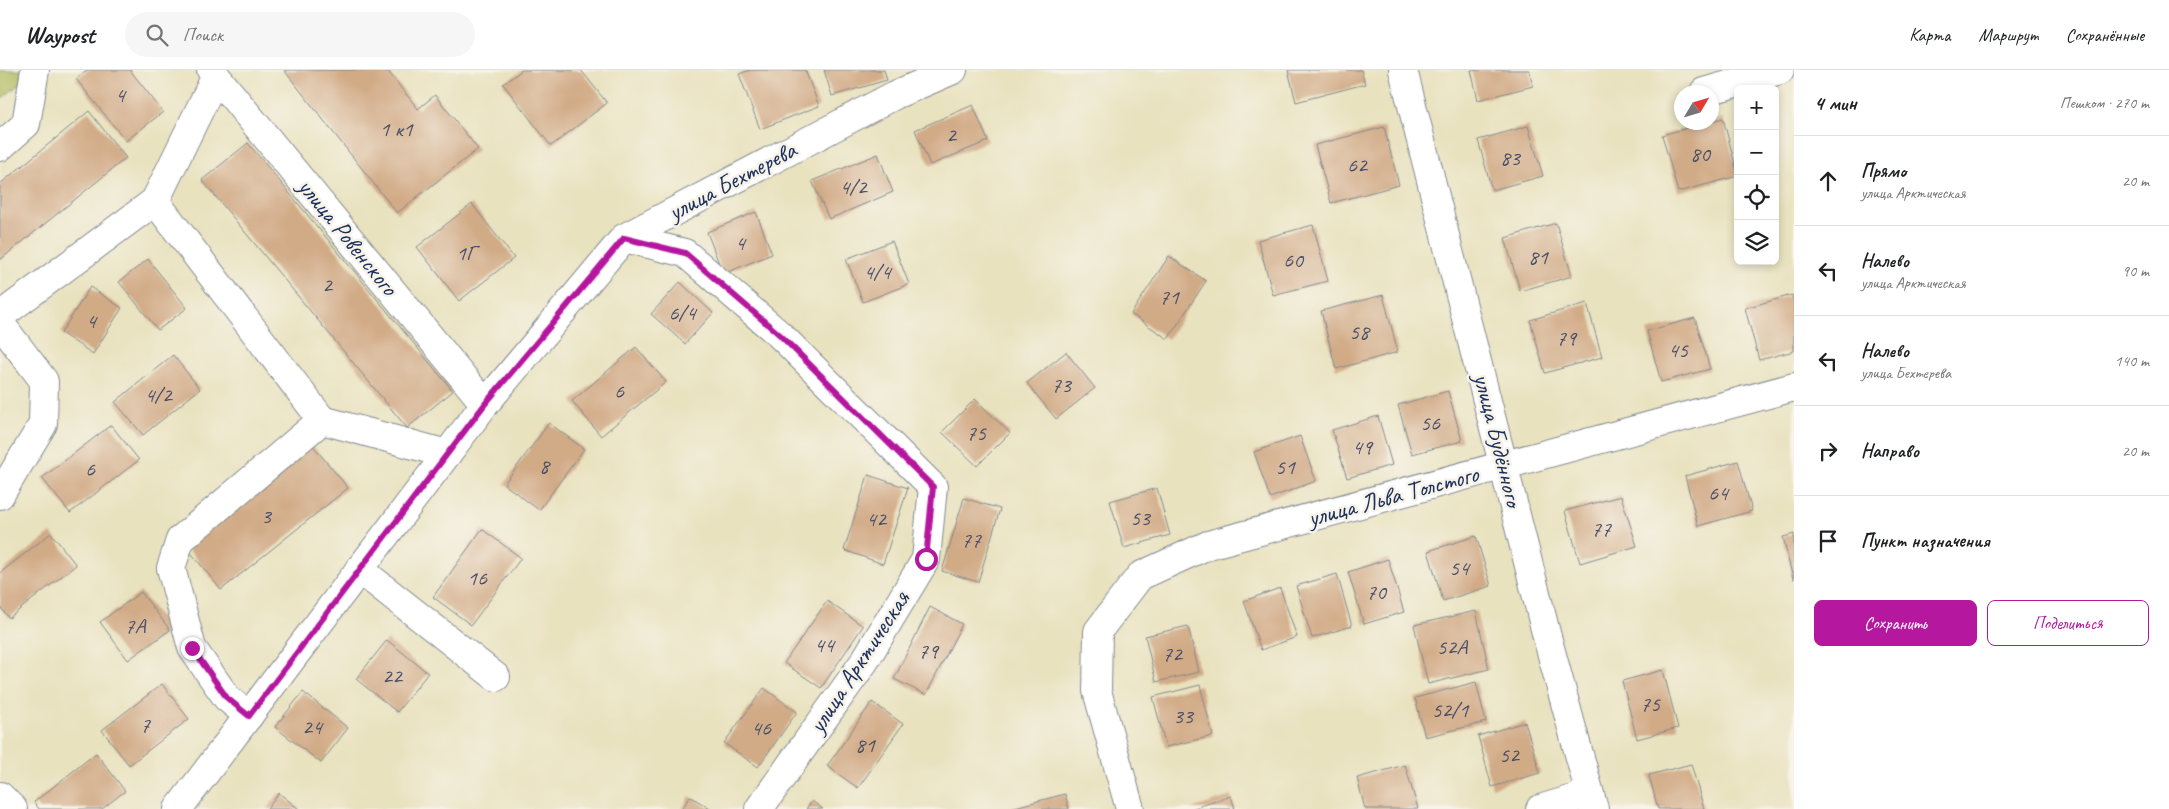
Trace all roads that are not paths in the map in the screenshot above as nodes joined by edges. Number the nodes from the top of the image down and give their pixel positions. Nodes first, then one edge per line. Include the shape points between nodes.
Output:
1 (35, 70) edge
2 (953, 70) edge
3 (1404, 70) edge
4 (1780, 70) edge
5 (214, 73) edge
6 (1719, 88) edge
7 (0, 147) edge
8 (156, 201) junction
9 (624, 238) junction
10 (0, 316) edge
11 (0, 323) edge
12 (1794, 388) edge
13 (485, 404) junction
14 (322, 420) junction
15 (447, 454) junction
16 (1505, 466) junction
17 (0, 495) edge
18 (360, 569) junction
19 (496, 677) dead end
20 (249, 716) junction
21 (0, 796) edge
22 (1592, 802) edge
23 (13, 809) edge
24 (178, 809) edge
25 (759, 809) edge
26 (1130, 809) edge
27 (1540, 809) edge

1 - 7 street via 26,124
2 - 9 street, улица Бехтерева via 895,95
3 - 16 street, улица Будённого
4 - 6 street
5 - 8 street
5 - 13 street, улица Ровенского
8 - 10 street
8 - 14 street
9 - 13 street, улица Бехтерева
9 - 25 street, улица Арктическая via 685,253 780,335 933,487 926,559 864,662
11 - 17 street via 44,381 43,424
12 - 16 street, улица Льва Толстого
13 - 15 street, улица Бехтерева
14 - 15 street
14 - 20 street via 180,540 171,568 192,648 227,698
15 - 18 street, улица Бехтерева
16 - 22 street, улица Будённого
16 - 26 street, улица Льва Толстого via 1208,545 1140,576 1098,631 1098,691
18 - 19 street
18 - 20 street, улица Бехтерева
20 - 24 street, улица Бехтерева
21 - 23 street
22 - 27 street

